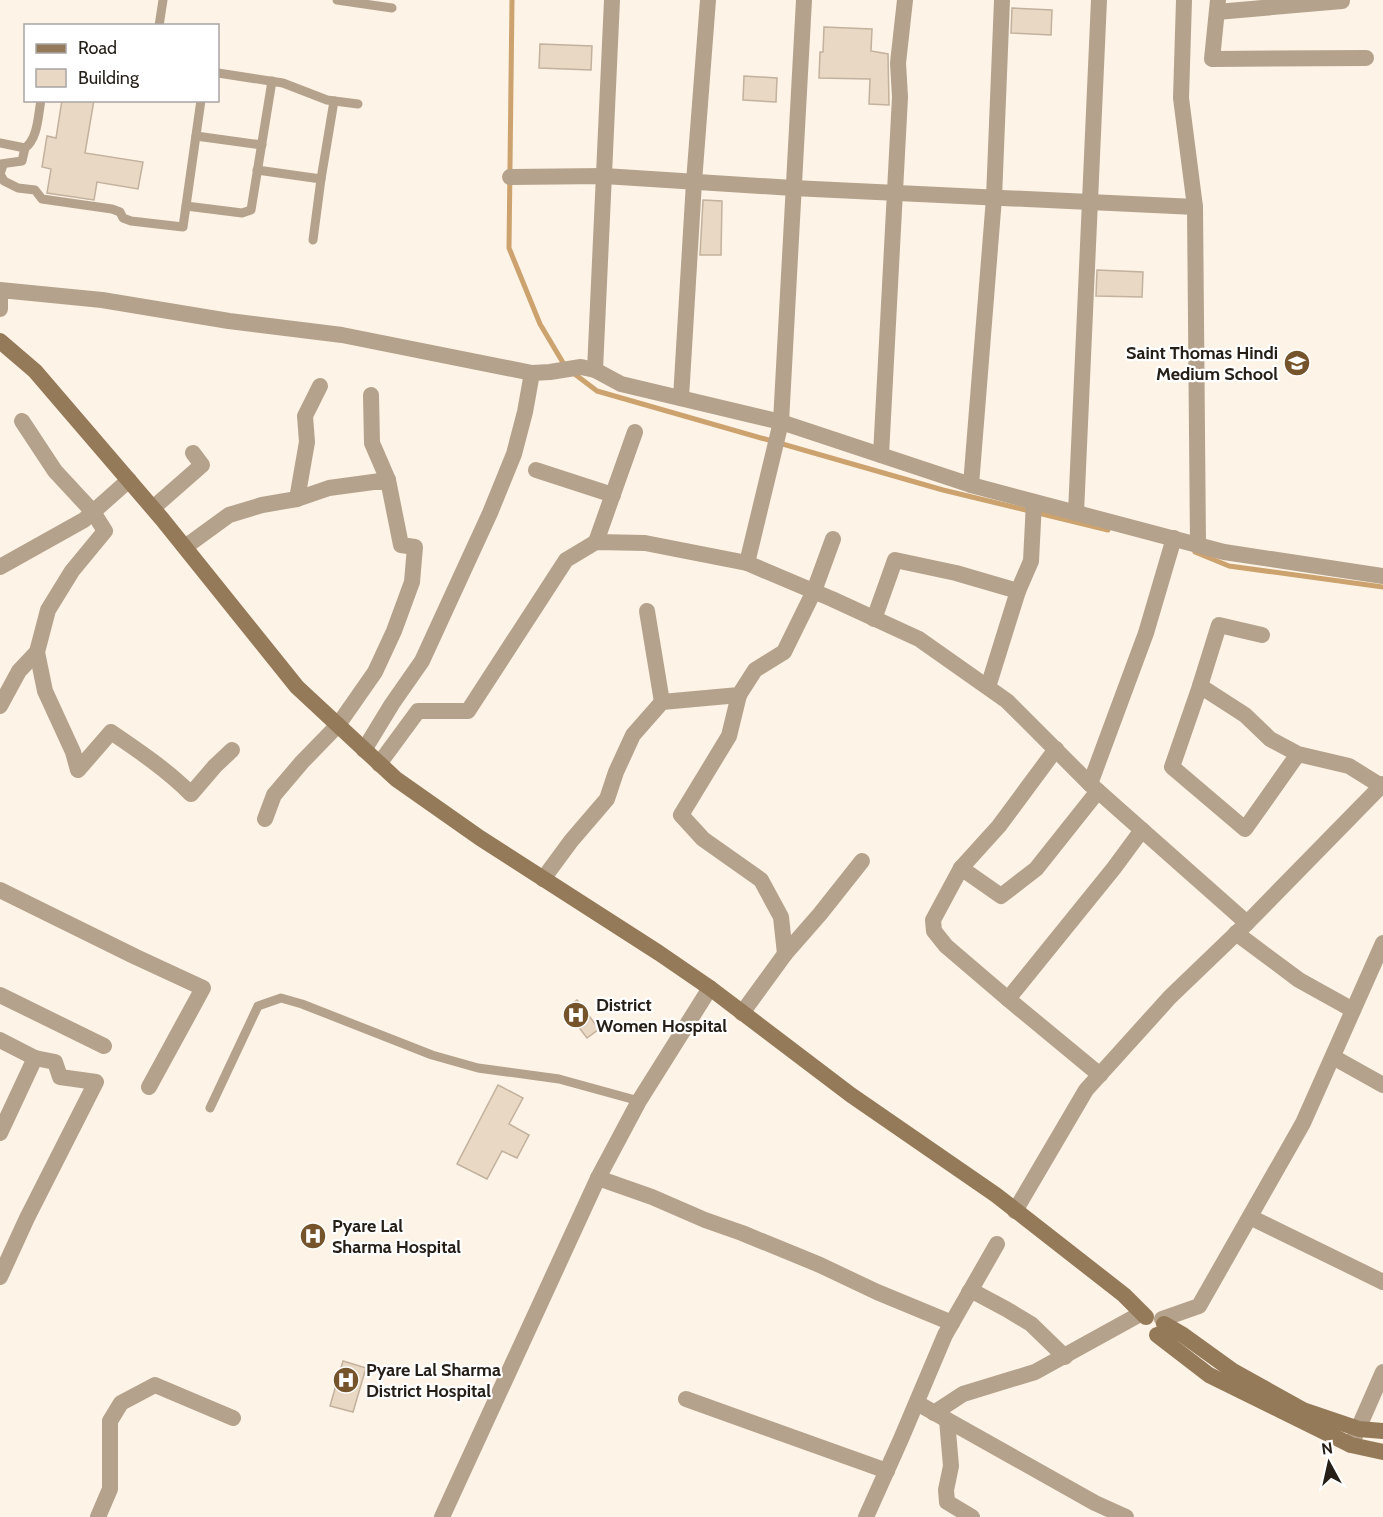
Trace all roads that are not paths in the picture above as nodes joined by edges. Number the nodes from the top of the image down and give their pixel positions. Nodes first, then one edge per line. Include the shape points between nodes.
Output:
1 (163, 0) edge
2 (337, 0) edge
3 (612, 0) edge
4 (708, 0) edge
5 (804, 0) edge
6 (905, 0) edge
7 (1002, 0) edge
8 (1099, 0) edge
9 (1184, 0) edge
10 (1342, 1) edge
11 (1218, 6) edge
12 (392, 8) dead end
13 (159, 24) edge
14 (1366, 57) dead end
15 (219, 73) edge
16 (272, 81) junction
17 (334, 101) junction
18 (41, 102) edge
19 (201, 102) edge
20 (358, 104) dead end
21 (196, 136) junction
22 (0, 143) edge
23 (262, 145) junction
24 (24, 148) junction
25 (1, 164) edge
26 (257, 170) junction
27 (604, 176) junction
28 (510, 177) dead end
29 (321, 179) junction
30 (694, 182) junction
31 (794, 188) junction
32 (894, 193) junction
33 (994, 198) junction
34 (1089, 202) junction
35 (186, 206) junction
36 (1195, 207) junction
37 (313, 240) dead end
38 (0, 309) edge
39 (0, 341) edge
40 (588, 368) junction
41 (532, 373) junction
42 (320, 386) dead end
43 (371, 395) dead end
44 (681, 398) junction
45 (22, 421) dead end
46 (781, 422) junction
47 (634, 432) dead end
48 (193, 453) dead end
49 (881, 455) junction
50 (536, 470) dead end
51 (129, 480) junction
52 (388, 480) junction
53 (971, 485) junction
54 (613, 495) junction
55 (297, 499) junction
56 (1035, 502) junction
57 (153, 508) junction
58 (93, 512) junction
59 (1076, 513) junction
60 (833, 539) dead end
61 (596, 542) junction
62 (1198, 545) junction
63 (1172, 546) junction
64 (185, 547) junction
65 (747, 563) junction
66 (0, 567) edge
67 (1383, 576) edge
68 (814, 591) junction
69 (1018, 591) junction
70 (647, 611) dead end
71 (874, 618) junction
72 (1262, 635) dead end
73 (37, 652) junction
74 (1200, 686) junction
75 (988, 687) junction
76 (739, 695) junction
77 (662, 702) junction
78 (0, 706) edge
79 (338, 725) junction
80 (1056, 749) junction
81 (232, 750) dead end
82 (364, 750) junction
83 (1298, 754) junction
84 (379, 764) junction
85 (1382, 785) edge
86 (1094, 787) junction
87 (265, 819) dead end
88 (1142, 830) junction
89 (862, 861) dead end
90 (961, 868) junction
91 (543, 879) junction
92 (0, 890) edge
93 (1241, 928) junction
94 (1383, 943) edge
95 (785, 954) junction
96 (710, 988) junction
97 (0, 995) edge
98 (1008, 999) junction
99 (1353, 1010) junction
100 (742, 1013) junction
101 (0, 1040) edge
102 (104, 1046) dead end
103 (1333, 1057) junction
104 (35, 1058) junction
105 (1100, 1075) junction
106 (1383, 1086) edge
107 (149, 1087) dead end
108 (639, 1101) junction
109 (210, 1108) dead end
110 (0, 1133) edge
111 (598, 1178) junction
112 (1016, 1211) junction
113 (1250, 1217) junction
114 (997, 1244) dead end
115 (0, 1277) edge
116 (1383, 1282) edge
117 (969, 1292) junction
118 (1154, 1321) junction
119 (952, 1323) junction
120 (1065, 1357) junction
121 (1383, 1372) edge
122 (686, 1399) dead end
123 (916, 1403) junction
124 (940, 1416) junction
125 (233, 1419) dead end
126 (1359, 1429) junction
127 (1383, 1431) edge
128 (1351, 1445) junction
129 (1383, 1452) edge
130 (887, 1472) junction
131 (98, 1517) edge
132 (442, 1517) edge
133 (866, 1517) edge
134 (972, 1517) edge
135 (1126, 1517) edge

1 - 13 lane
2 - 12 lane
3 - 27 street
4 - 30 street
5 - 31 street
6 - 32 street via 898,63 900,97
7 - 33 street
8 - 34 street
9 - 36 street via 1181,98
10 - 11 street
11 - 14 street via 1212,60
15 - 16 lane
16 - 17 lane
16 - 23 lane
17 - 20 lane
17 - 29 lane
18 - 24 lane via 35,134
19 - 21 lane
21 - 23 lane
21 - 35 lane
22 - 24 lane
23 - 26 lane
24 - 25 lane via 22,161
25 - 35 lane via 4,181 35,190 42,199 112,209 131,221 183,227
26 - 29 lane
26 - 35 lane via 251,210 242,213
27 - 28 street
27 - 30 street
27 - 40 street
29 - 37 lane
30 - 31 street
30 - 44 street
31 - 32 street
31 - 46 street
32 - 33 street
32 - 49 street
33 - 34 street
33 - 53 street
34 - 36 street
34 - 59 street
36 - 62 street
38 - 41 street via 0,290 102,300 342,335
39 - 51 main road via 35,372
40 - 41 street
40 - 44 street via 621,384
41 - 82 street via 513,453 490,513 422,661
42 - 55 street via 305,416 307,442
43 - 52 street via 372,443
44 - 46 street
45 - 58 street via 55,471
46 - 49 street
46 - 65 street
47 - 54 street
48 - 57 street via 202,465
49 - 53 street
50 - 54 street
51 - 57 main road
51 - 58 street
52 - 55 street via 329,488
52 - 79 street via 401,545 416,547 411,582 375,672
53 - 56 street
54 - 61 street
55 - 64 street via 229,515
56 - 59 street
56 - 69 street via 1031,561
57 - 64 main road
58 - 66 street
58 - 73 street via 105,531 72,571 48,610
59 - 63 street
60 - 68 street
61 - 65 street via 645,543
61 - 84 street via 566,560 468,711 418,711
62 - 63 street
62 - 67 street
63 - 86 street
64 - 79 main road via 297,687
65 - 68 street
68 - 71 street
68 - 76 street via 784,652 755,670
69 - 71 street via 895,560
69 - 75 street
70 - 77 street
71 - 75 street via 919,639
72 - 74 street via 1219,625
73 - 78 street via 19,671
73 - 81 street via 45,691 78,770 111,732 191,794
74 - 83 street via 1245,716 1270,739
74 - 83 street via 1172,767 1245,829
75 - 80 street
76 - 77 street
76 - 95 street via 729,736 681,814 703,839 761,880 781,917
77 - 91 street via 633,735 607,799
79 - 82 main road
79 - 87 street via 274,795
80 - 86 street
80 - 90 street via 999,826
82 - 84 main road
83 - 85 street via 1349,766
84 - 91 main road
85 - 93 street
86 - 88 street
86 - 90 street via 1036,869 1000,896
88 - 93 street
88 - 98 street
89 - 95 street
90 - 98 street via 933,920 934,931
91 - 96 main road
92 - 107 street via 203,988
93 - 99 street via 1299,980
93 - 105 street via 1170,997
94 - 99 street
95 - 100 street
96 - 100 main road
96 - 108 street
97 - 102 street
98 - 105 street
99 - 103 street
100 - 112 main road
101 - 104 street
103 - 106 street
103 - 113 street via 1303,1124
104 - 110 street
104 - 115 street via 55,1062 60,1077 96,1082
105 - 112 street via 1086,1090
108 - 109 lane via 559,1079 478,1068 444,1059 281,998 258,1006
108 - 111 street
111 - 119 street via 742,1233
111 - 132 street
112 - 118 main road
113 - 116 street
113 - 118 street via 1199,1306
114 - 117 street
117 - 119 street
117 - 120 street via 1031,1324
118 - 120 street
118 - 126 main road via 1303,1410
118 - 128 main road via 1209,1376
119 - 123 street
120 - 124 street via 1035,1372 963,1394
121 - 126 street
122 - 130 street
123 - 124 street
123 - 130 street
124 - 134 street via 951,1466 947,1502
124 - 135 street
125 - 131 street via 155,1385 121,1403 110,1421 110,1489
126 - 127 main road
126 - 128 street
128 - 129 main road
130 - 133 street

